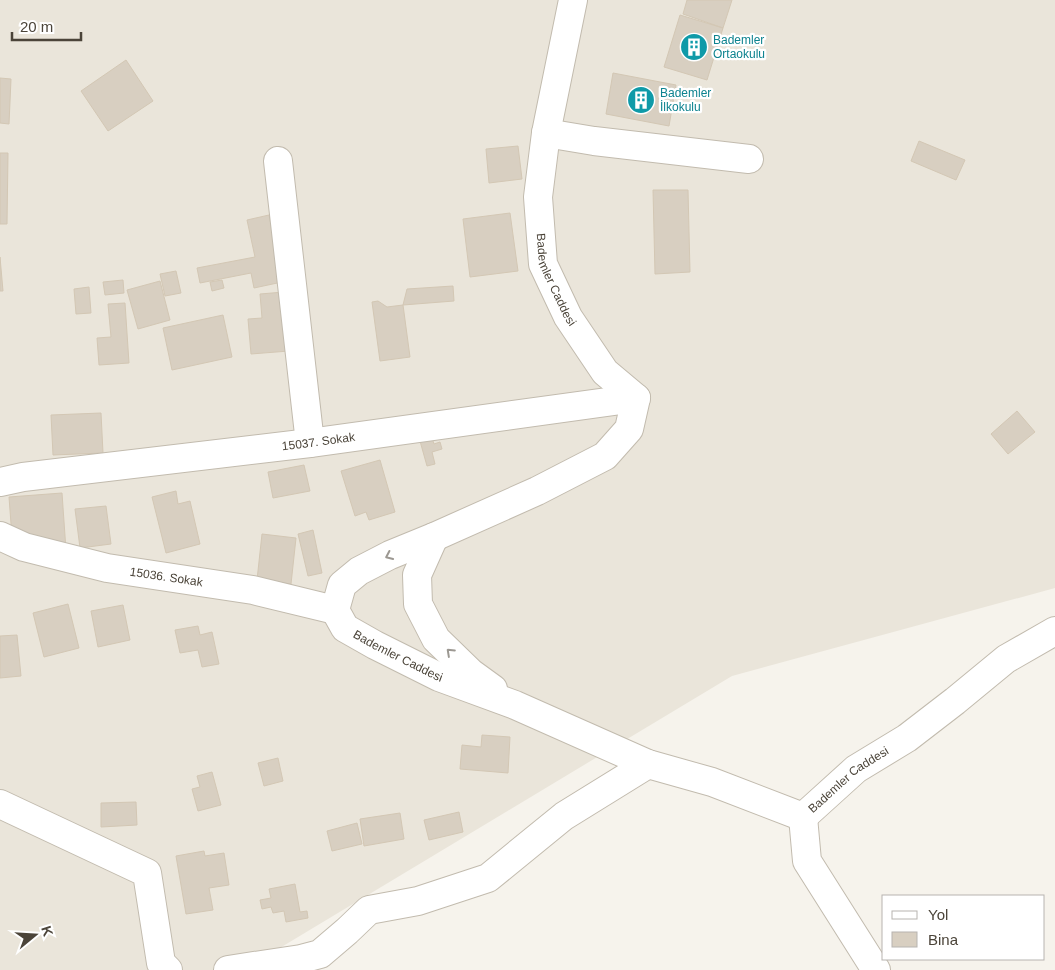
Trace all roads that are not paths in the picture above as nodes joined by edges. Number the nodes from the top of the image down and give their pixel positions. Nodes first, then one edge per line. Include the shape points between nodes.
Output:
1 (574, 0) edge
2 (546, 133) junction
3 (749, 159) dead end
4 (278, 162) dead end
5 (636, 398) junction
6 (310, 443) junction
7 (0, 482) edge
8 (0, 536) edge
9 (434, 537) junction
10 (335, 610) junction
11 (1055, 631) edge
12 (515, 705) junction
13 (648, 764) junction
14 (0, 804) edge
15 (803, 817) junction
16 (168, 970) edge
17 (228, 970) edge
18 (876, 970) edge

1 - 2 street, Bademler Caddesi
2 - 3 street
2 - 5 street, Bademler Caddesi via 538,198 544,264 568,317 605,372
4 - 6 street
5 - 6 street, 15037. Sokak
5 - 9 street via 629,429 604,456 537,491
6 - 7 street, 15037. Sokak
8 - 10 street, 15036. Sokak via 24,547 107,568 253,590
9 -> 10 street via 359,571 342,585
12 -> 9 street via 471,673 436,639 418,604 416,575
10 - 12 street, Bademler Caddesi via 345,628 375,645 439,677
11 - 15 street, Bademler Caddesi via 1006,660 907,738 856,769
12 - 13 street, Bademler Caddesi
13 - 15 street, Bademler Caddesi via 712,782
13 - 17 street via 564,816 488,878 418,901 369,910 320,954
14 - 16 street via 146,873 161,963
15 - 18 street via 808,861

